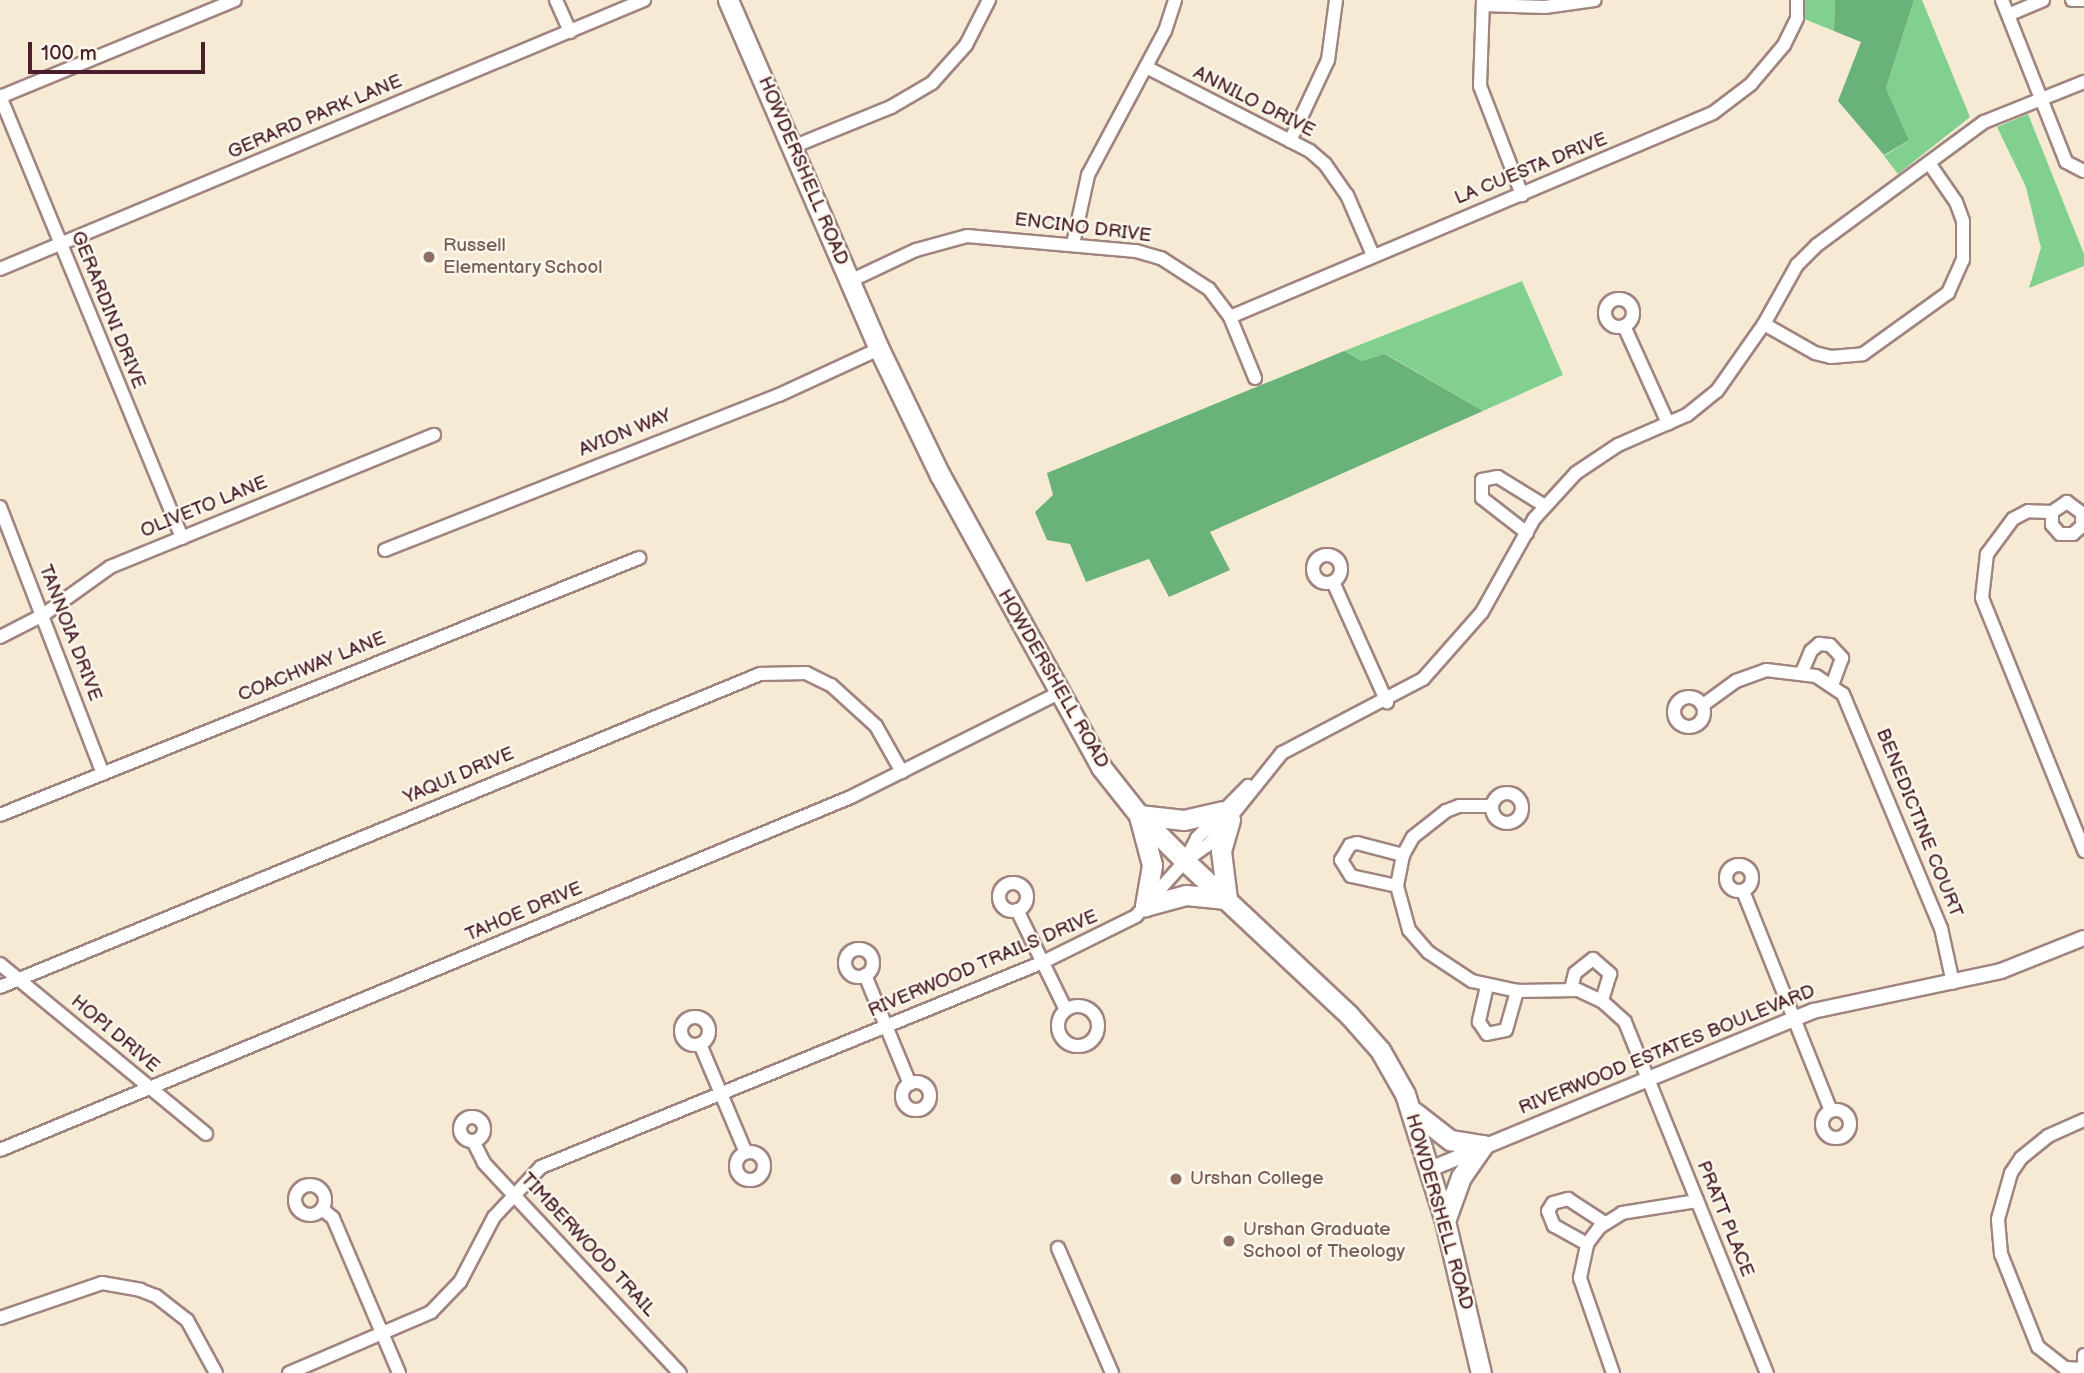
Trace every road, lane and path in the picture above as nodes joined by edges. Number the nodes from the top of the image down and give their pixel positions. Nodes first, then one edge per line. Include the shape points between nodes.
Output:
1 (235, 0) edge
2 (556, 0) edge
3 (644, 0) edge
4 (728, 0) edge
5 (989, 0) edge
6 (1175, 0) edge
7 (1336, 0) edge
8 (1595, 0) edge
9 (2002, 0) edge
10 (2043, 0) edge
11 (2073, 0) edge
12 (2084, 0) edge
13 (1798, 1) edge
14 (1483, 3) edge
15 (2008, 15) junction
16 (570, 32) junction
17 (1146, 67) junction
18 (2084, 82) edge
19 (0, 96) edge
20 (2039, 100) junction
21 (1290, 141) junction
22 (795, 146) junction
23 (1929, 163) junction
24 (2084, 171) edge
25 (1522, 195) junction
26 (60, 244) junction
27 (1073, 244) junction
28 (1373, 255) junction
29 (0, 269) edge
30 (850, 281) junction
31 (1230, 317) junction
32 (1764, 324) junction
33 (1624, 326) dead end
34 (879, 349) junction
35 (1255, 378) dead end
36 (1668, 423) junction
37 (434, 435) dead end
38 (1545, 506) junction
39 (0, 507) edge
40 (2052, 512) dead end
41 (1527, 533) junction
42 (182, 538) junction
43 (385, 550) dead end
44 (639, 558) dead end
45 (1333, 582) dead end
46 (43, 615) junction
47 (0, 637) edge
48 (1802, 672) junction
49 (1832, 686) junction
50 (1057, 694) junction
51 (1387, 702) junction
52 (1703, 705) dead end
53 (902, 772) junction
54 (103, 774) junction
55 (1492, 806) dead end
56 (1139, 815) junction
57 (1226, 815) junction
58 (0, 816) edge
59 (2084, 851) edge
60 (1403, 855) junction
61 (1185, 861) junction
62 (1397, 886) junction
63 (1743, 891) dead end
64 (1227, 899) junction
65 (1145, 906) junction
66 (1017, 910) dead end
67 (2084, 938) edge
68 (1041, 963) junction
69 (0, 964) edge
70 (865, 975) dead end
71 (19, 979) junction
72 (1952, 983) junction
73 (1487, 986) junction
74 (0, 987) edge
75 (1571, 989) junction
76 (1517, 991) junction
77 (1602, 1001) junction
78 (1066, 1010) dead end
79 (1794, 1020) junction
80 (886, 1028) junction
81 (700, 1044) dead end
82 (1648, 1079) junction
83 (910, 1084) dead end
84 (150, 1088) junction
85 (720, 1093) junction
86 (1411, 1109) junction
87 (1831, 1111) dead end
88 (2084, 1120) edge
89 (206, 1134) dead end
90 (473, 1141) dead end
91 (1483, 1145) junction
92 (0, 1150) edge
93 (746, 1153) dead end
94 (1430, 1169) junction
95 (513, 1193) junction
96 (1697, 1201) junction
97 (322, 1209) dead end
98 (1445, 1221) junction
99 (1605, 1223) junction
100 (1587, 1244) junction
101 (1058, 1248) dead end
102 (0, 1318) edge
103 (382, 1335) junction
104 (2083, 1365) edge
105 (216, 1373) edge
106 (289, 1373) edge
107 (399, 1373) edge
108 (680, 1373) edge
109 (1112, 1373) edge
110 (1481, 1373) edge
111 (1613, 1373) edge
112 (1767, 1373) edge

1 - 19 street
2 - 16 street
3 - 16 street, GERARD PARK LANE
4 - 22 main road, HOWDERSHELL ROAD
5 - 22 street via 966,45 932,83 891,107
6 - 17 street
7 - 21 street via 1328,60
8 - 14 street via 1545,7
9 - 15 street
10 - 15 street
11 - 12 street
13 - 25 street, LA CUESTA DRIVE via 1797,18 1784,46 1732,100 1687,126
14 - 25 street via 1480,86
15 - 20 street
16 - 26 street, GERARD PARK LANE
17 - 21 street, ANNILO DRIVE
17 - 27 street via 1088,175
18 - 20 street
19 - 26 street, GERARDINI DRIVE
20 - 23 street via 1984,122
20 - 24 street via 2066,162
21 - 28 street, ANNILO DRIVE via 1310,151 1337,177
22 - 30 main road, HOWDERSHELL ROAD
23 - 32 street via 1817,245 1784,284
23 - 32 street via 1956,202 1963,221 1963,260 1948,293 1863,354 1831,357 1815,353
25 - 28 street, LA CUESTA DRIVE
26 - 29 street, GERARD PARK LANE
26 - 42 street, GERARDINI DRIVE
27 - 30 street, ENCINO DRIVE via 967,236 916,250
27 - 31 street, ENCINO DRIVE via 1161,258 1209,289
28 - 31 street, LA CUESTA DRIVE
30 - 34 main road, HOWDERSHELL ROAD
31 - 35 street, ENCINO DRIVE
32 - 36 street via 1717,391
33 - 36 street
34 - 43 street, AVION WAY via 779,395
34 - 50 main road, HOWDERSHELL ROAD via 940,475
36 - 38 street via 1596,458
37 - 42 street, OLIVETO LANE
38 - 41 street
38 - 41 street via 1498,477 1482,480 1482,498
39 - 46 street, TANNOIA DRIVE
40 - 59 street via 2028,511 2000,531 1987,554 1982,598
41 - 51 street via 1495,592 1461,637 1423,679
42 - 46 street, OLIVETO LANE via 110,567
44 - 54 street, COACHWAY LANE
45 - 51 street
46 - 47 street, OLIVETO LANE
46 - 54 street, TANNOIA DRIVE
48 - 49 street, BENEDICTINE COURT
48 - 49 street via 1811,651 1819,644 1830,645 1842,658
48 - 52 street, BENEDICTINE COURT via 1785,669 1749,675
49 - 72 street, BENEDICTINE COURT via 1843,694 1863,733 1941,928
50 - 53 street, TAHOE DRIVE
50 - 56 main road, HOWDERSHELL ROAD via 1101,767
51 - 57 street, RIVERWOOD TRAILS DRIVE via 1299,741
53 - 71 street, YAQUI DRIVE via 876,726 831,685 806,673 760,674
53 - 84 street, TAHOE DRIVE
54 - 58 street, COACHWAY LANE
55 - 60 street via 1460,806 1435,816 1413,837
56 - 57 main road via 1184,821
56 - 61 main road, HOWDERSHELL ROAD
56 - 65 main road via 1152,865
57 - 61 street, RIVERWOOD TRAILS DRIVE via 1197,838
57 - 64 main road via 1221,851
60 - 62 street
60 - 62 street via 1357,843 1344,851 1341,860 1351,876
61 - 64 main road, HOWDERSHELL ROAD
61 - 65 street, RIVERWOOD TRAILS DRIVE
62 - 73 street via 1403,915 1417,940 1452,971
63 - 79 street
64 - 65 main road via 1186,895
64 - 86 main road, HOWDERSHELL ROAD via 1317,982 1380,1050
65 - 68 street, RIVERWOOD TRAILS DRIVE via 1098,938
66 - 68 street
67 - 72 street, RIVERWOOD ESTATES BOULEVARD via 2001,971
68 - 78 street
68 - 80 street, RIVERWOOD TRAILS DRIVE
69 - 71 street, HOPI DRIVE
70 - 80 street
71 - 74 street, YAQUI DRIVE
71 - 84 street, HOPI DRIVE
72 - 79 street, RIVERWOOD ESTATES BOULEVARD via 1828,1006
73 - 76 street
73 - 76 street via 1479,1021 1488,1034 1506,1030
75 - 76 street
75 - 77 street
75 - 77 street via 1575,973 1593,959 1610,974
77 - 82 street, PRATT PLACE via 1625,1022
79 - 82 street, RIVERWOOD ESTATES BOULEVARD
79 - 87 street
80 - 83 street
80 - 85 street, RIVERWOOD TRAILS DRIVE
81 - 85 street
82 - 91 street, RIVERWOOD ESTATES BOULEVARD
82 - 96 street, PRATT PLACE
84 - 89 street, HOPI DRIVE
84 - 92 street, TAHOE DRIVE
85 - 93 street
85 - 95 street, RIVERWOOD TRAILS DRIVE via 541,1167
86 - 91 main road via 1450,1140
86 - 94 main road, HOWDERSHELL ROAD
88 - 104 street via 2048,1136 2021,1158 2011,1173 1997,1219 2000,1254 2038,1347 2065,1368
90 - 95 street, TIMBERWOOD TRAIL via 484,1163
91 - 94 street, RIVERWOOD ESTATES BOULEVARD
91 - 98 main road via 1461,1177
94 - 98 main road, HOWDERSHELL ROAD
95 - 103 street, RIVERWOOD TRAILS DRIVE via 447,1299 432,1312
95 - 108 street, TIMBERWOOD TRAIL
96 - 99 street via 1679,1207 1644,1206
96 - 112 street, PRATT PLACE
97 - 103 street via 333,1218
98 - 110 main road, HOWDERSHELL ROAD
99 - 100 street
99 - 100 street via 1568,1199 1553,1203 1548,1211 1554,1226
100 - 111 street via 1580,1278
101 - 109 street
102 - 105 street via 102,1283 140,1290 156,1296 187,1320
103 - 106 street, RIVERWOOD TRAILS DRIVE
103 - 107 street

